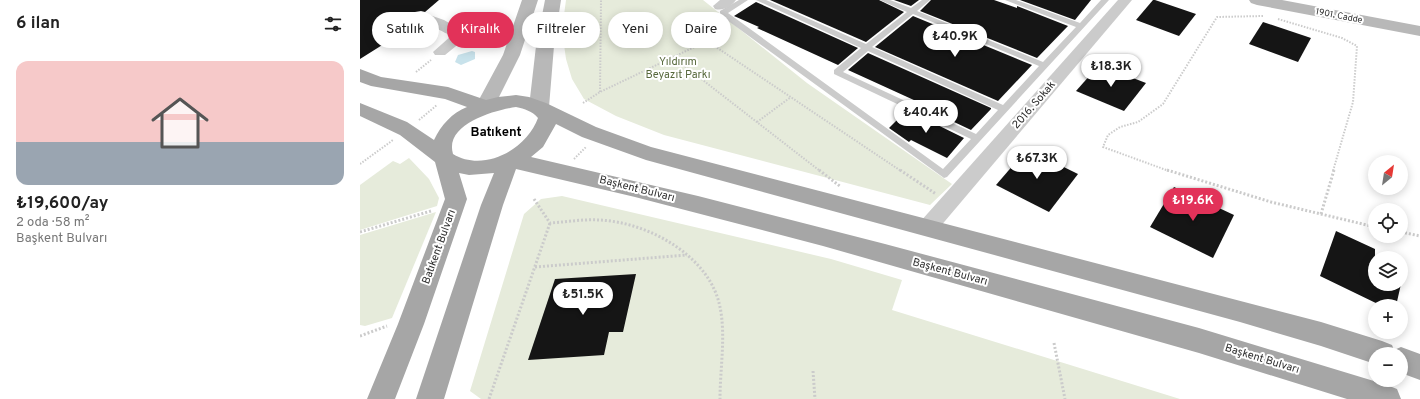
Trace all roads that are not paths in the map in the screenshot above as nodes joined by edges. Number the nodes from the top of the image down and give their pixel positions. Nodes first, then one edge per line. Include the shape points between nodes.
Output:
1 (530, 0) edge
2 (553, 0) edge
3 (744, 0) edge
4 (760, 0) edge
5 (884, 0) edge
6 (926, 0) edge
7 (1009, 0) edge
8 (1105, 0) edge
9 (1125, 0) edge
10 (1257, 0) edge
11 (912, 11) junction
12 (1081, 26) junction
13 (1420, 31) edge
14 (447, 46) edge
15 (867, 48) junction
16 (440, 52) road end
17 (1044, 65) junction
18 (360, 75) edge
19 (485, 107) junction
20 (539, 107) junction
21 (1004, 109) junction
22 (360, 110) edge
23 (977, 138) junction
24 (446, 158) junction
25 (509, 160) junction
26 (927, 228) junction
27 (1368, 349) edge
28 (381, 399) edge
29 (430, 399) edge
30 (1387, 399) edge

1 - 19 main road via 526,19 506,72
2 - 20 main road
3 - 23 lane via 723,13 944,174
4 - 15 lane
5 - 11 lane
6 - 11 lane
7 - 12 lane
8 - 12 lane
9 - 26 street, 2016. Sokak
10 - 13 main road, 1901. Cadde
11 - 15 lane
11 - 17 lane
12 - 17 lane
14 - 16 street
15 - 21 lane
15 - 23 lane via 837,72
17 - 21 lane
18 - 19 main road via 378,82 448,93
19 - 20 main road, Batıkent Bulvarı via 516,101
19 - 24 main road, Batıkent Bulvarı via 471,113 449,130 442,150
20 - 25 main road via 548,117 544,132 530,148
20 - 26 main road via 590,132 646,153
21 - 23 lane
22 - 24 main road via 401,126
24 - 25 main road via 453,164 471,168
24 - 28 main road, Batıkent Bulvarı via 456,199 412,324
25 - 29 main road via 492,205
25 - 30 main road, Başkent Bulvarı via 609,181 915,262 1242,352
26 - 27 main road via 1240,311

